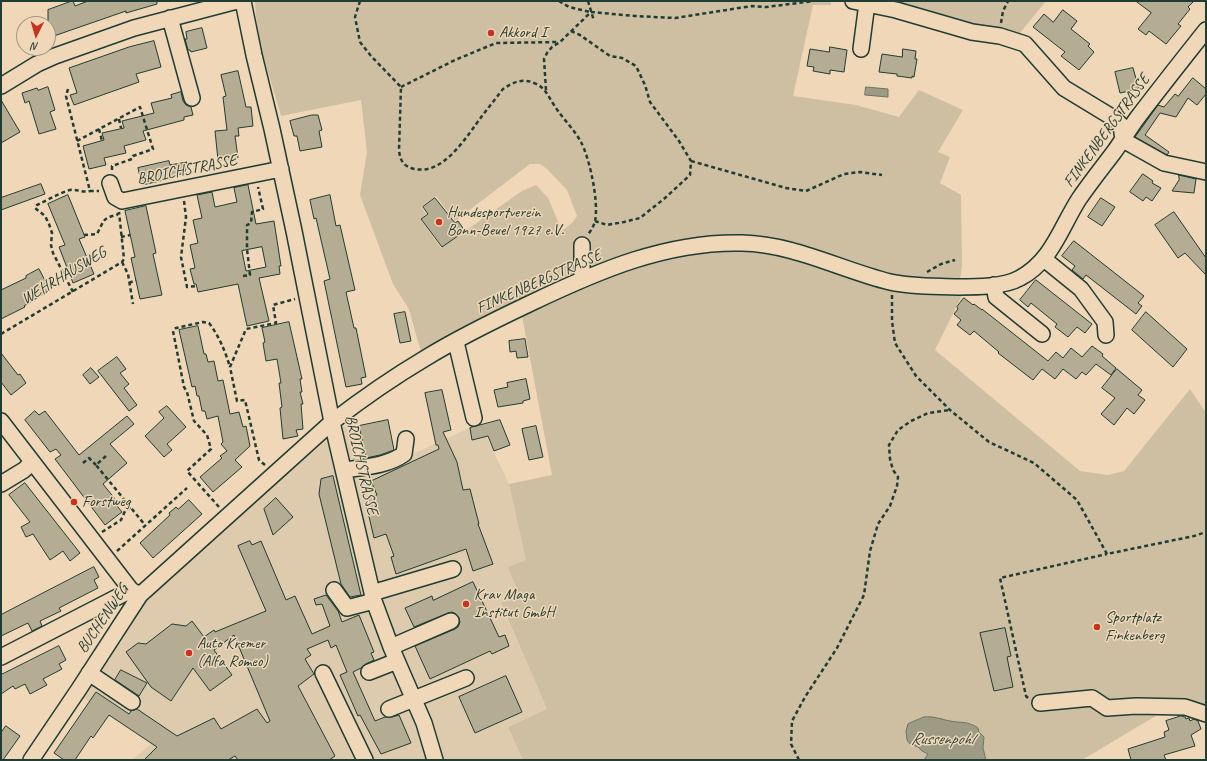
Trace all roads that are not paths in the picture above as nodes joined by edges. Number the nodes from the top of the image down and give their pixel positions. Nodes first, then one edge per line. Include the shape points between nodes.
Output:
1 (237, 1) edge
2 (244, 1) edge
3 (860, 2) edge
4 (170, 18) junction
5 (1206, 30) edge
6 (861, 49) dead end
7 (1, 86) edge
8 (192, 98) dead end
9 (1123, 140) junction
10 (281, 169) junction
11 (1206, 172) edge
12 (110, 184) road end
13 (582, 245) road end
14 (1044, 259) junction
15 (582, 279) junction
16 (994, 285) junction
17 (1042, 334) dead end
18 (1106, 335) dead end
19 (456, 342) junction
20 (474, 418) dead end
21 (1, 421) edge
22 (332, 422) junction
23 (406, 439) dead end
24 (32, 462) junction
25 (344, 470) junction
26 (1, 484) edge
27 (451, 565) dead end
28 (334, 590) dead end
29 (135, 592) junction
30 (372, 593) junction
31 (451, 620) dead end
32 (391, 647) junction
33 (1, 657) edge
34 (397, 661) junction
35 (369, 672) dead end
36 (89, 673) junction
37 (323, 673) dead end
38 (466, 678) dead end
39 (414, 700) junction
40 (132, 702) dead end
41 (1035, 702) road end
42 (389, 709) dead end
43 (1206, 714) edge
44 (31, 760) edge
45 (365, 760) edge
46 (435, 760) edge

1 - 4 street
2 - 10 street, BROICHSTRASSE
3 - 6 street
3 - 9 street via 1025,44 1064,88 1115,119 1121,125
4 - 7 street via 55,56
4 - 8 street
5 - 9 street, FINKENBERGSTRASSE via 1136,119
9 - 11 street via 1164,163
9 - 14 street, FINKENBERGSTRASSE via 1079,200
10 - 12 street, BROICHSTRASSE via 181,189 120,206
10 - 22 street, BROICHSTRASSE
13 - 15 street
14 - 16 street, FINKENBERGSTRASSE via 1019,279
14 - 18 street via 1081,289 1105,322
15 - 16 street, FINKENBERGSTRASSE via 669,250 703,244 744,243 781,247 892,282 920,286
15 - 19 street, FINKENBERGSTRASSE via 491,322
16 - 17 street via 996,297
19 - 20 street
19 - 22 street, FINKENBERGSTRASSE via 425,358 364,397
21 - 24 street
22 - 25 street, BROICHSTRASSE
22 - 29 street, BUCHENWEG via 227,517
23 - 25 street via 404,454 390,462
24 - 26 street
24 - 29 street
25 - 30 street, BROICHSTRASSE
27 - 30 street
28 - 30 street via 347,608
29 - 33 street
29 - 36 street, BUCHENWEG
30 - 32 street, BROICHSTRASSE
31 - 32 street
32 - 34 street, BROICHSTRASSE
34 - 35 street
34 - 39 street, BROICHSTRASSE
36 - 40 street
36 - 44 street, BUCHENWEG
37 - 45 street
38 - 39 street
39 - 42 street
39 - 46 street, BROICHSTRASSE
41 - 43 street via 1092,698 1107,708 1185,707

